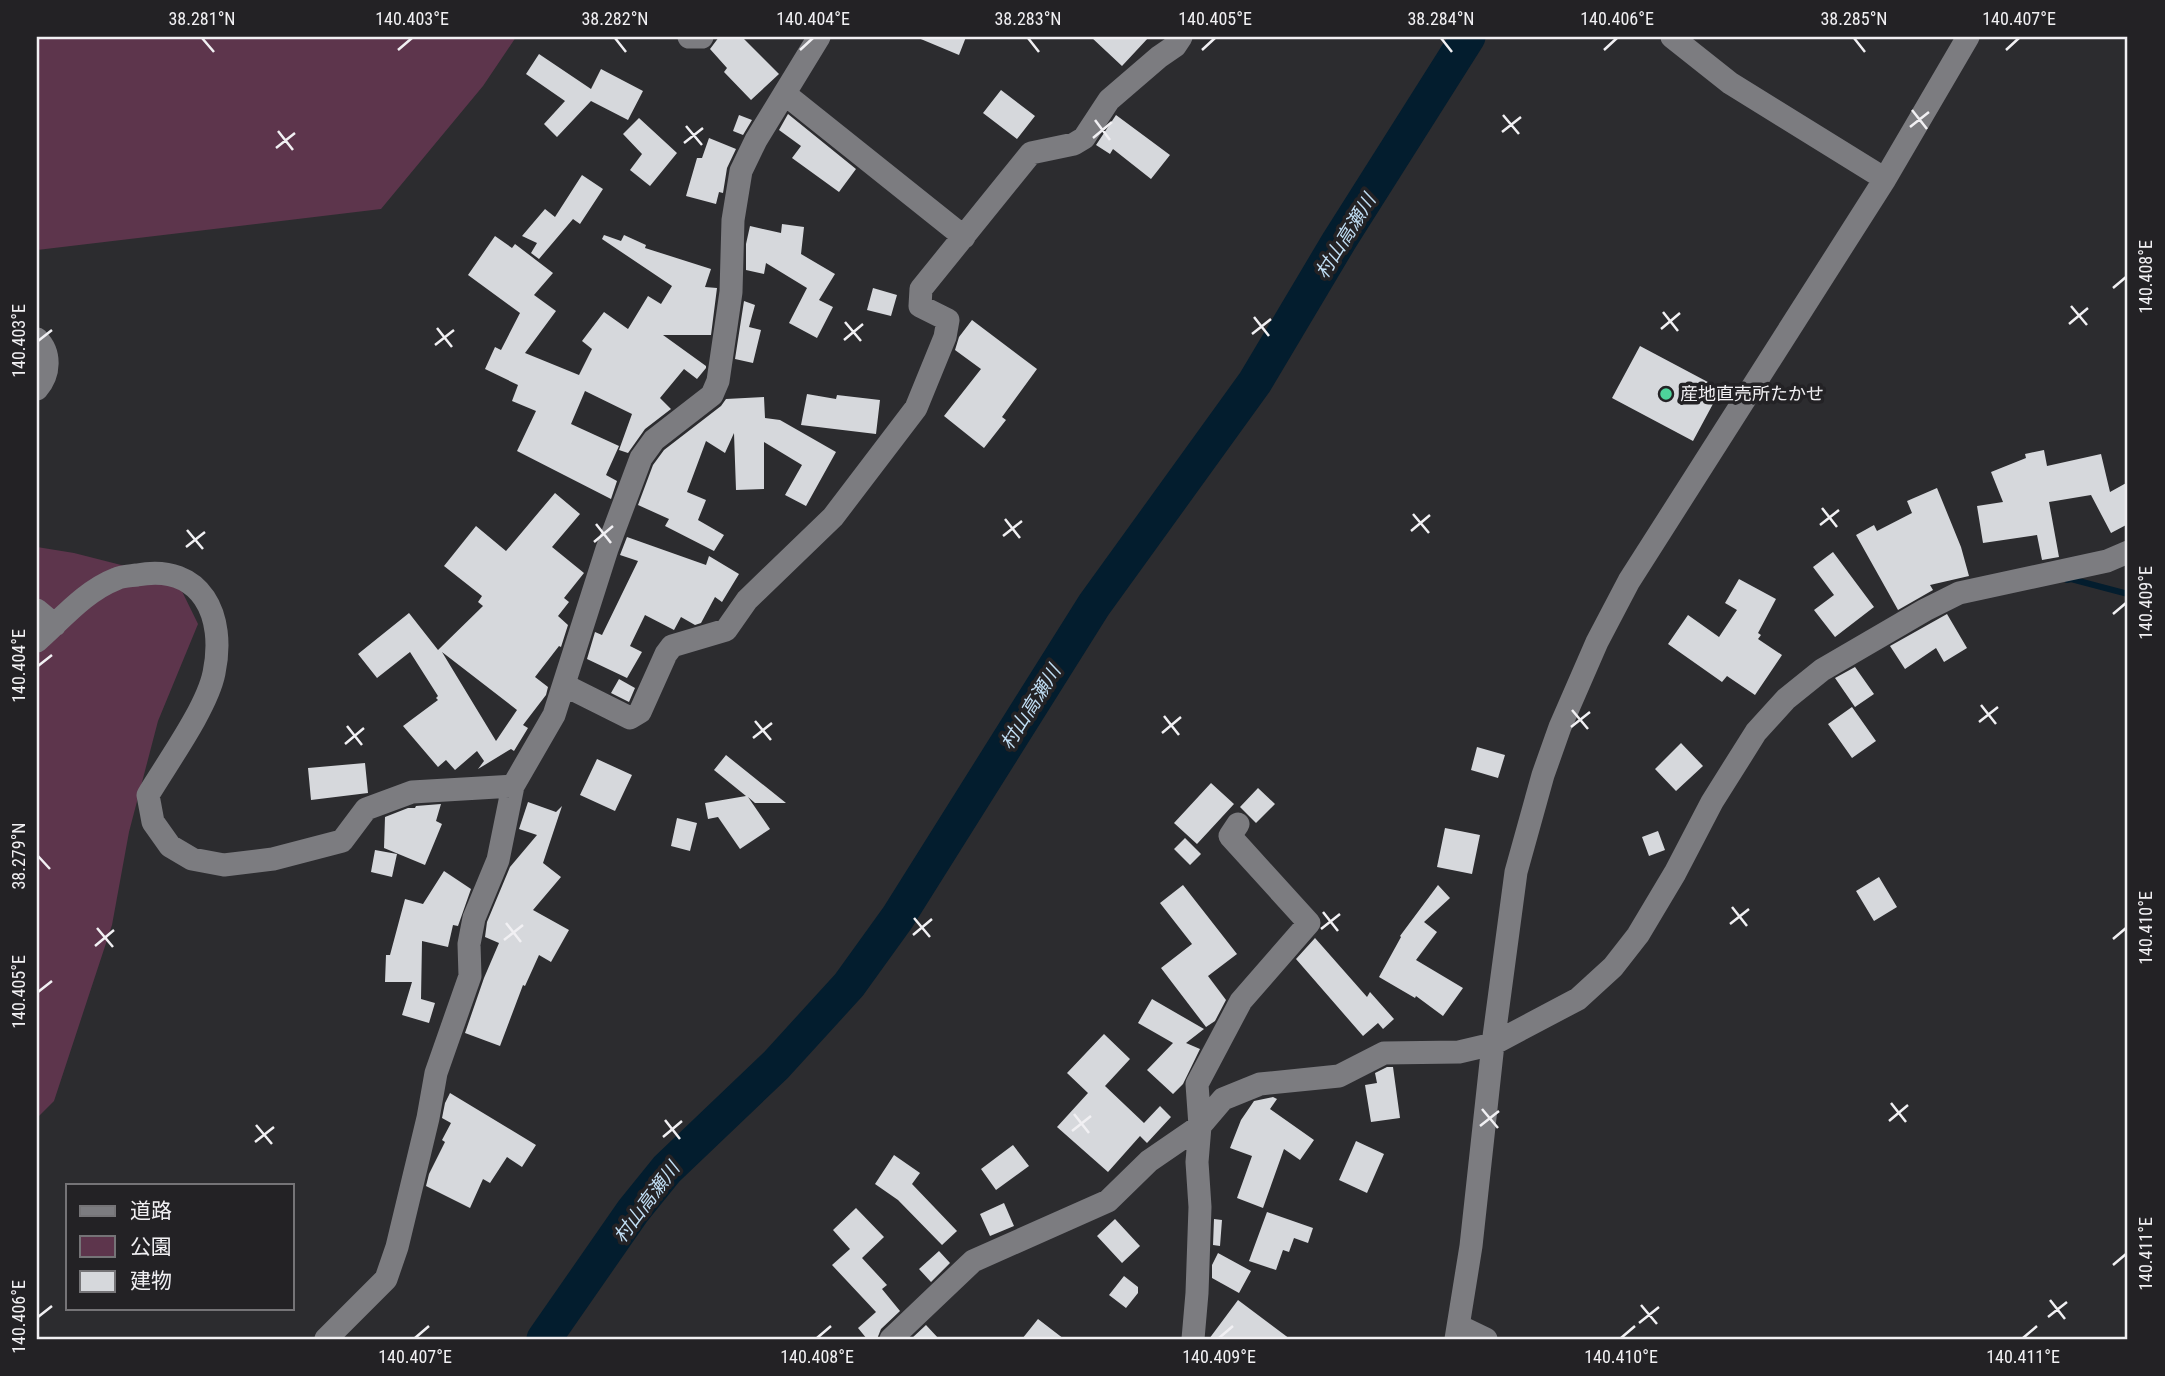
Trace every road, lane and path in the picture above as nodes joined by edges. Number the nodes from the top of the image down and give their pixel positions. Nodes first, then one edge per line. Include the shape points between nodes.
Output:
1 (689, 37) edge
2 (702, 37) edge
3 (818, 37) edge
4 (1181, 37) edge
5 (1672, 37) edge
6 (1968, 37) edge
7 (785, 94) junction
8 (1885, 180) junction
9 (964, 237) junction
10 (37, 339) edge
11 (37, 389) edge
12 (2128, 552) edge
13 (37, 610) edge
14 (55, 625) junction
15 (37, 641) edge
16 (564, 685) junction
17 (513, 786) junction
18 (1238, 824) dead end
19 (1493, 1044) junction
20 (1200, 1126) junction
21 (1458, 1333) edge
22 (326, 1339) edge
23 (891, 1339) edge
24 (1193, 1339) edge
25 (1486, 1339) edge

1 - 2 street
3 - 7 street
4 - 9 street via 1109,100 1084,138 1031,153
5 - 8 street via 1730,83
6 - 8 street
7 - 9 street
7 - 16 street via 741,171 718,381 712,395 654,440 642,458 607,549
8 - 19 street via 1629,581 1592,652 1543,775 1516,872
9 - 16 street via 921,289 920,306 948,320 916,408 834,517 747,600 726,630 672,646 640,712 630,718
10 - 11 street via 47,356 47,373
12 - 19 street via 2108,561 1959,593 1822,670 1786,699 1756,732 1638,935 1613,967 1578,999
13 - 14 street
14 - 15 street
14 - 17 street via 80,601 116,578 151,572 180,576 199,589 212,612 214,674 201,706 148,795 153,822 170,846 192,859 224,865 273,859 342,841 366,809 412,792
16 - 17 street via 554,715
17 - 22 street via 498,860 474,918 470,976 436,1073 397,1247 386,1279
18 - 20 street via 1230,836 1309,923 1241,1001 1197,1084
19 - 20 street via 1459,1052 1384,1053 1339,1076 1260,1084 1223,1098
19 - 21 street
20 - 23 street via 1149,1161 1108,1201 973,1261
20 - 24 street
21 - 25 street

